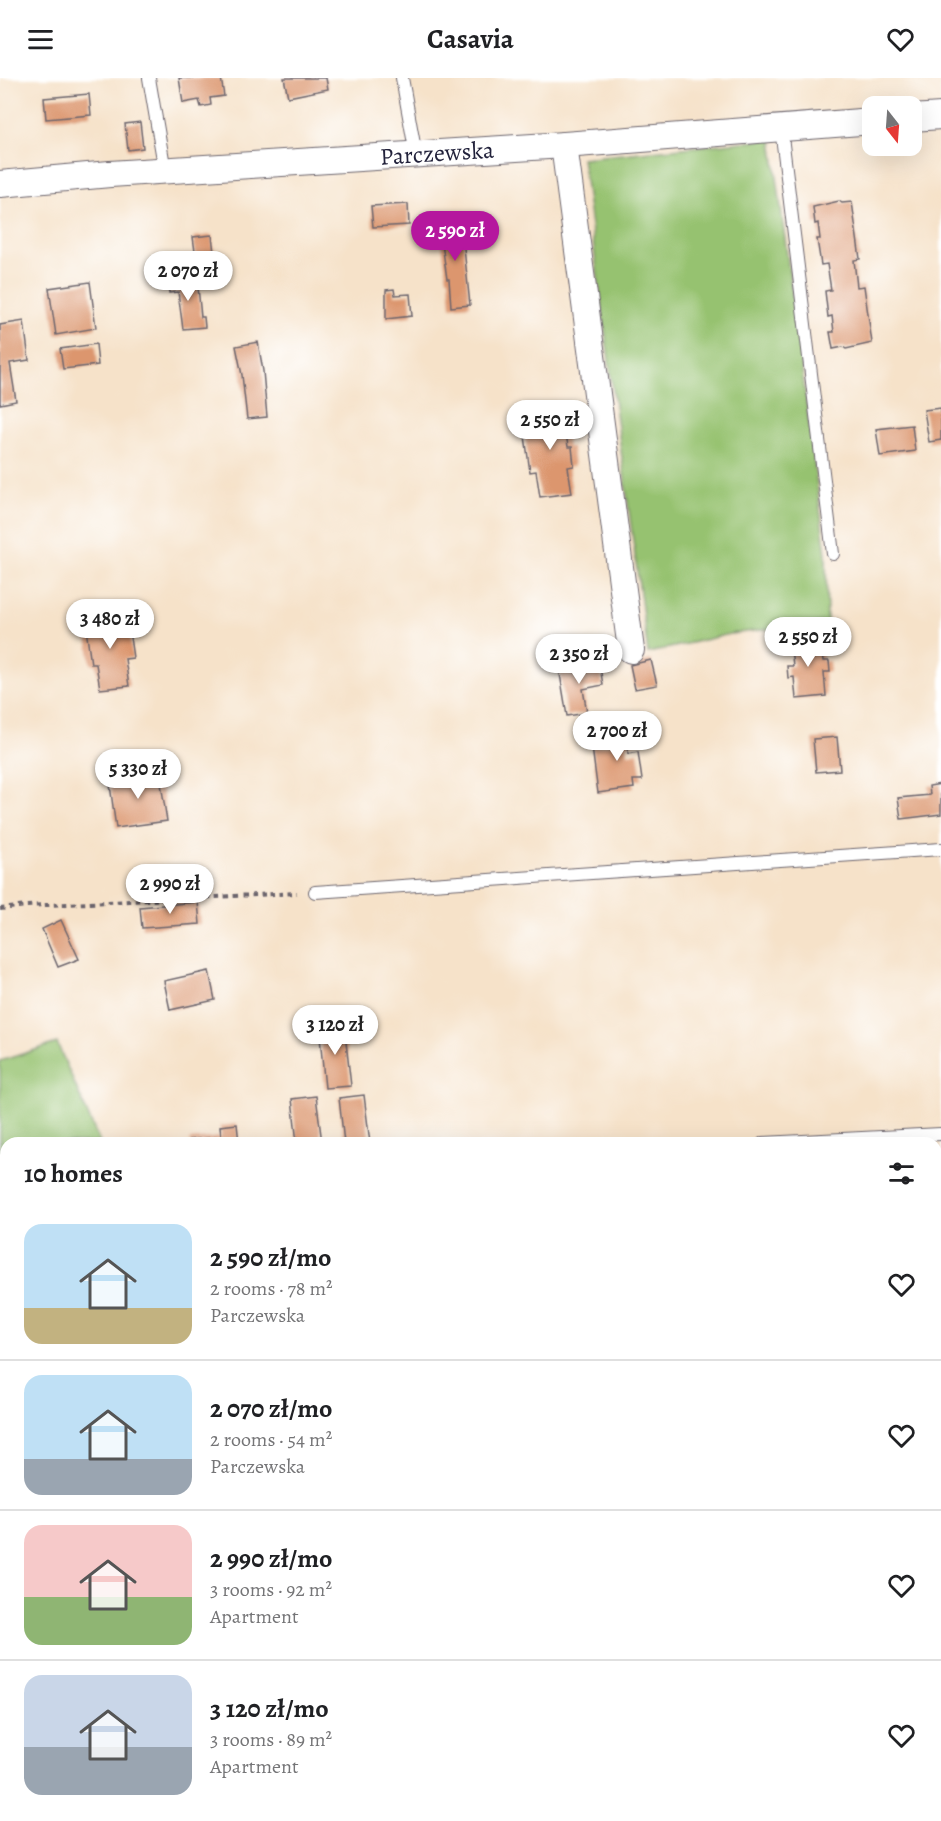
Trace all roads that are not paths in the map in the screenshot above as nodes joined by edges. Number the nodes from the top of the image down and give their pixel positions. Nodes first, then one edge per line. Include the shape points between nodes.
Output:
1 (149, 78) edge
2 (402, 78) edge
3 (941, 116) edge
4 (922, 117) edge
5 (862, 122) edge
6 (781, 128) junction
7 (564, 145) junction
8 (417, 155) junction
9 (165, 171) junction
10 (0, 184) edge
11 (833, 555) dead end
12 (632, 650) dead end
13 (941, 849) edge
14 (315, 892) road end
15 (941, 1134) edge
16 (882, 1137) edge

1 - 9 lane
2 - 8 lane
3 - 4 street
5 - 6 street, Parczewska
6 - 7 street, Parczewska
6 - 11 lane
7 - 8 street, Parczewska
7 - 12 street
8 - 9 street, Parczewska
9 - 10 street, Parczewska
13 - 14 lane
15 - 16 lane

